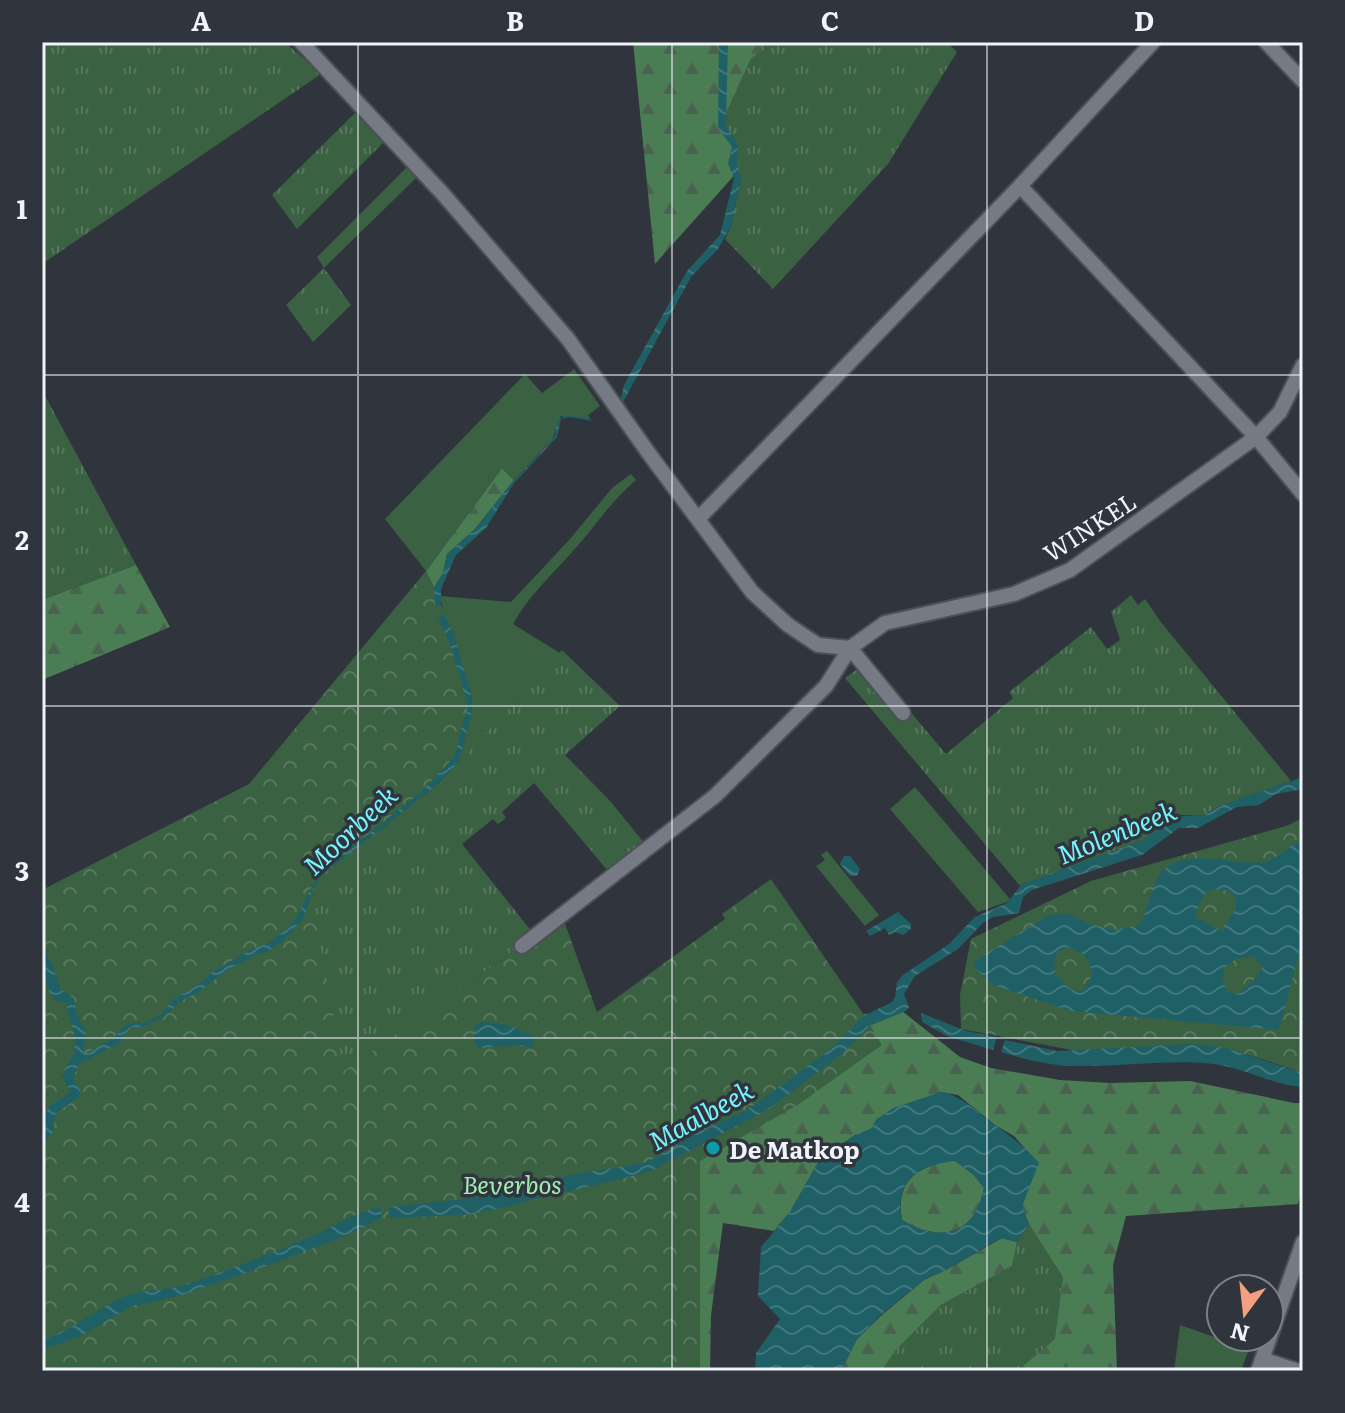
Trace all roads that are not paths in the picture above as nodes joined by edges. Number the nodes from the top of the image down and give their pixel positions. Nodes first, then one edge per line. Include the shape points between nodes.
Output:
1 (301, 42) edge
2 (1266, 42) edge
3 (1147, 44) edge
4 (1303, 81) edge
5 (1020, 186) junction
6 (1303, 365) edge
7 (1256, 437) junction
8 (1303, 494) edge
9 (698, 519) junction
10 (850, 648) junction
11 (903, 713) dead end
12 (522, 946) dead end
13 (1303, 1242) edge
14 (1300, 1259) edge
15 (1260, 1365) edge
16 (1298, 1371) edge

1 - 9 street via 568,339
2 - 4 street
3 - 5 street
5 - 7 street
5 - 9 street
6 - 7 street, WINKEL via 1280,412
7 - 8 street
7 - 10 street, WINKEL via 1070,570 1014,594 885,623
9 - 10 street via 752,592 788,625 818,645
10 - 11 street
10 - 12 street via 826,686 715,796
13 - 14 street
14 - 15 street
15 - 16 street

